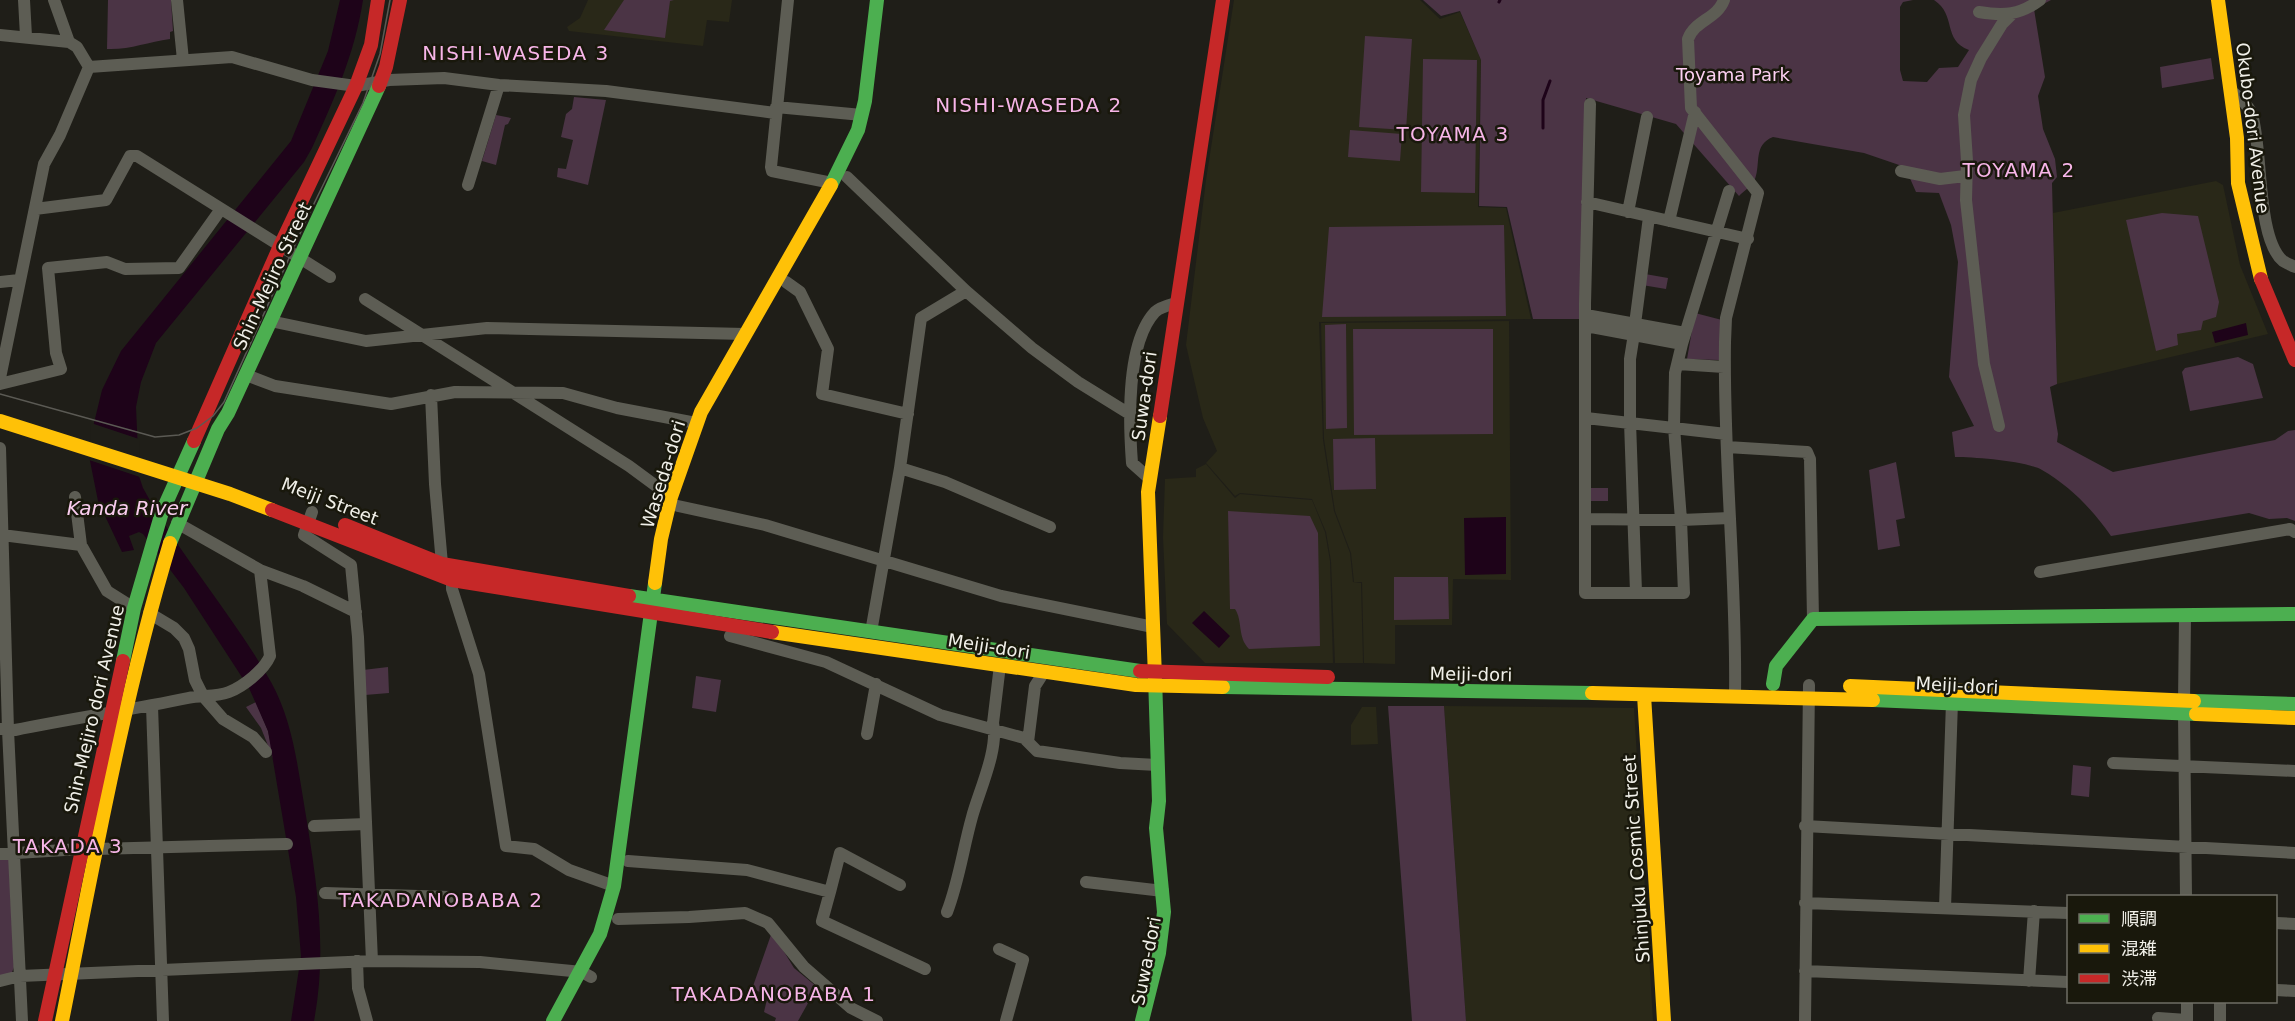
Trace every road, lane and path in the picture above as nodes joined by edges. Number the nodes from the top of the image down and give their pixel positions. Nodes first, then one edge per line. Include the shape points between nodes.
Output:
1 (24, 0) edge
2 (54, 0) edge
3 (177, 0) edge
4 (378, 0) edge
5 (400, 0) edge
6 (789, 0) edge
7 (877, 0) edge
8 (887, 0) edge
9 (1223, 0) edge
10 (1724, 0) edge
11 (2040, 0) edge
12 (2218, 0) edge
13 (1979, 12) dead end
14 (2011, 15) junction
15 (0, 35) edge
16 (26, 36) junction
17 (69, 42) junction
18 (183, 60) junction
19 (89, 67) junction
20 (381, 81) junction
21 (499, 85) junction
22 (356, 86) junction
23 (2231, 91) junction
24 (1590, 104) dead end
25 (776, 110) junction
26 (1695, 112) junction
27 (862, 115) junction
28 (1647, 117) dead end
29 (1901, 171) dead end
30 (1965, 176) junction
31 (847, 177) junction
32 (832, 183) junction
33 (468, 185) dead end
34 (1729, 191) dead end
35 (1587, 202) junction
36 (35, 209) junction
37 (224, 211) junction
38 (1628, 212) junction
39 (1649, 217) junction
40 (1669, 221) junction
41 (1716, 232) junction
42 (1748, 239) junction
43 (280, 246) junction
44 (298, 257) junction
45 (2295, 267) edge
46 (330, 277) dead end
47 (19, 280) junction
48 (0, 282) edge
49 (786, 282) junction
50 (966, 291) junction
51 (365, 299) dead end
52 (1176, 303) junction
53 (1586, 320) junction
54 (270, 321) junction
55 (1634, 329) junction
56 (745, 334) junction
57 (421, 335) junction
58 (1683, 338) junction
59 (2295, 360) edge
60 (1678, 364) junction
61 (1724, 367) junction
62 (246, 375) junction
63 (0, 378) edge
64 (0, 384) edge
65 (513, 393) junction
66 (431, 395) junction
67 (0, 410) edge
68 (1128, 413) junction
69 (908, 414) junction
70 (1586, 418) junction
71 (0, 421) edge
72 (1630, 422) junction
73 (696, 423) junction
74 (1999, 426) dead end
75 (1674, 427) junction
76 (1726, 434) junction
77 (89, 442) junction
78 (1726, 447) junction
79 (0, 448) edge
80 (0, 465) edge
81 (900, 468) junction
82 (179, 472) junction
83 (196, 477) junction
84 (1150, 479) junction
85 (75, 497) dead end
86 (674, 502) junction
87 (310, 518) junction
88 (1730, 518) junction
89 (1585, 519) junction
90 (1634, 519) junction
91 (1681, 520) junction
92 (175, 527) junction
93 (1050, 527) dead end
94 (2295, 532) edge
95 (2, 535) junction
96 (81, 545) junction
97 (151, 547) joint
98 (882, 560) junction
99 (2, 562) edge
100 (442, 564) junction
101 (260, 570) junction
102 (2040, 572) dead end
103 (452, 580) junction
104 (1636, 592) junction
105 (657, 607) junction
106 (134, 608) junction
107 (356, 612) junction
108 (149, 613) junction
109 (2295, 614) edge
110 (2185, 617) junction
111 (1813, 619) junction
112 (1153, 627) junction
113 (871, 632) junction
114 (730, 636) dead end
115 (1000, 665) junction
116 (1044, 672) junction
117 (1154, 680) junction
118 (876, 684) junction
119 (1773, 684) junction
120 (1735, 690) junction
121 (1808, 691) junction
122 (1644, 695) junction
123 (204, 696) junction
124 (1952, 702) junction
125 (2295, 704) edge
126 (152, 706) junction
127 (2184, 708) junction
128 (128, 709) junction
129 (112, 710) junction
130 (2295, 718) edge
131 (4, 729) edge
132 (994, 730) junction
133 (867, 734) dead end
134 (1028, 742) junction
135 (266, 752) dead end
136 (2113, 763) dead end
137 (1157, 765) junction
138 (2186, 767) junction
139 (2295, 771) edge
140 (1159, 801) junction
141 (366, 824) junction
142 (314, 826) dead end
143 (1805, 826) junction
144 (1946, 833) junction
145 (287, 844) dead end
146 (157, 847) junction
147 (2186, 848) junction
148 (81, 849) junction
149 (96, 849) junction
150 (15, 853) junction
151 (2295, 853) edge
152 (0, 854) edge
153 (628, 861) junction
154 (1086, 882) dead end
155 (900, 885) dead end
156 (614, 886) junction
157 (1163, 891) junction
158 (830, 892) junction
159 (325, 893) dead end
160 (369, 894) junction
161 (2186, 895) edge
162 (450, 897) dead end
163 (1805, 903) junction
164 (1945, 908) junction
165 (2034, 911) junction
166 (947, 912) dead end
167 (2067, 913) edge
168 (618, 919) junction
169 (2277, 923) edge
170 (2295, 924) edge
171 (999, 949) dead end
172 (357, 961) junction
173 (372, 961) junction
174 (161, 969) junction
175 (925, 969) dead end
176 (1805, 971) junction
177 (71, 973) junction
178 (56, 974) junction
179 (586, 974) junction
180 (20, 976) junction
181 (0, 981) edge
182 (2029, 981) junction
183 (2067, 982) edge
184 (2277, 990) edge
185 (2295, 991) edge
186 (2187, 1003) edge
187 (2220, 1003) edge
188 (2158, 1018) dead end
189 (22, 1021) edge
190 (45, 1021) edge
191 (62, 1021) edge
192 (163, 1021) edge
193 (368, 1021) edge
194 (553, 1021) edge
195 (566, 1021) edge
196 (877, 1021) edge
197 (1007, 1021) edge
198 (1142, 1021) edge
199 (1153, 1021) edge
200 (1664, 1021) edge
201 (1805, 1021) edge
202 (2220, 1021) edge

1 - 16 street
2 - 17 street
3 - 18 street
4 - 22 main road, Shin-Mejiro Street via 371,45
5 - 20 main road, Shin-Mejiro Street
6 - 25 street
7 - 27 main road, Waseda-dori
8 - 31 main road, Waseda-dori via 873,113
9 - 52 main road, Suwa-dori
10 - 26 street via 1720,10 1692,28 1688,39 1690,98
11 - 14 street
12 - 23 main road, Okubo-dori Avenue
13 - 14 street
14 - 30 street via 1992,40 1971,80 1964,115
15 - 16 street
16 - 17 street
17 - 19 street via 77,47
18 - 19 street
18 - 22 street via 232,57 313,80
19 - 36 street via 44,164
20 - 21 street via 444,78
20 - 22 street
20 - 44 main road, Shin-Mejiro Street via 356,142
21 - 25 street via 606,91
21 - 33 street
22 - 43 main road, Shin-Mejiro Street
23 - 45 street via 2252,114 2260,186 2272,244 2282,260
23 - 59 main road, Okubo-dori Avenue via 2238,183 2253,252 2263,288
24 - 35 street
25 - 27 street
25 - 32 street via 772,171
26 - 40 street
26 - 42 street via 1758,193
27 - 32 main road, Waseda-dori
28 - 38 street
29 - 30 street via 1940,179
30 - 74 street via 1984,364
31 - 49 main road, Waseda-dori
31 - 50 street
32 - 56 main road, Waseda-dori
34 - 41 street
35 - 38 street
35 - 53 street
36 - 37 street via 106,200 130,156 144,159
36 - 47 street
37 - 43 street
37 - 64 street via 179,268 124,269 106,262 48,268 61,369
38 - 39 street
39 - 40 street
39 - 55 street
40 - 41 street
41 - 42 street
41 - 58 street
42 - 61 street via 1726,318
43 - 44 street
43 - 82 main road, Shin-Mejiro Street
44 - 46 street
44 - 54 main road, Shin-Mejiro Street
47 - 48 street
47 - 63 street
49 - 69 street via 800,292 828,349 822,394
49 - 86 main road, Waseda-dori via 712,412
50 - 68 street via 1032,348
50 - 69 street via 921,318
51 - 57 street
52 - 68 street via 1156,311 1146,324 1134,363
52 - 84 main road, Suwa-dori
53 - 55 street
53 - 70 street
54 - 57 street via 366,341
54 - 62 main road, Shin-Mejiro Street
55 - 58 street
55 - 72 street
56 - 57 street via 487,328
56 - 73 main road, Waseda-dori
57 - 65 street
58 - 60 street
60 - 61 street
60 - 75 street
61 - 76 street
62 - 66 street via 275,386 391,404
62 - 83 main road, Shin-Mejiro Street
65 - 66 street
65 - 73 street via 563,393
65 - 86 street via 629,466
66 - 100 street
67 - 77 main road, Meiji Street
68 - 84 street via 1132,463
69 - 81 street
70 - 72 street
70 - 89 street
71 - 77 main road, Meiji Street
72 - 75 street
72 - 90 street
73 - 86 main road, Waseda-dori
75 - 76 street
75 - 91 street
76 - 78 street
77 - 82 main road, Meiji Street
78 - 88 street
78 - 111 street via 1807,452
79 - 80 street
80 - 95 street
81 - 93 street via 945,482
81 - 98 street
82 - 83 main road, Meiji Street
82 - 97 main road, Shin-Mejiro Street
83 - 87 main road, Meiji Street
83 - 92 main road, Shin-Mejiro Street
84 - 112 main road, Suwa-dori via 1147,518
85 - 96 street
86 - 98 street
86 - 105 main road, Waseda-dori
87 - 100 main road, Meiji Street
87 - 103 main road, Meiji Street
87 - 107 street via 304,535 351,565
88 - 91 street
88 - 120 street via 1736,619
89 - 90 street
89 - 104 street via 1585,593
90 - 91 street
90 - 104 street
91 - 104 street via 1684,593
92 - 101 street
92 - 108 main road, Shin-Mejiro Street
94 - 102 street via 2290,529
95 - 96 street
95 - 99 street
96 - 106 street via 107,591
97 - 106 main road, Shin-Mejiro dori Avenue
98 - 112 street via 1001,596
98 - 113 street
99 - 131 street
100 - 105 main road, Meiji Street
101 - 107 street
101 - 123 street via 270,656 263,667 229,692
103 - 105 main road, Meiji Street
103 - 156 street via 479,674 506,846 534,849 569,870
105 - 113 main road, Meiji-dori
105 - 115 main road, Meiji-dori
105 - 153 main road, Waseda-dori
105 - 156 main road, Waseda-dori
106 - 129 main road, Shin-Mejiro dori Avenue
107 - 141 street
108 - 123 street via 184,638 195,680
108 - 128 main road, Shin-Mejiro Street
109 - 110 main road
110 - 111 main road
110 - 127 street
111 - 119 main road via 1776,666
112 - 117 main road, Suwa-dori
113 - 117 main road, Meiji-dori
114 - 118 street via 826,662
115 - 116 main road, Meiji-dori
115 - 132 street
116 - 117 main road, Meiji-dori
116 - 134 street via 1035,686
117 - 120 main road, Meiji-dori
117 - 122 main road, Meiji-dori
117 - 137 main road, Suwa-dori
118 - 132 street via 940,715
118 - 133 street
119 - 120 main road, Meiji-dori
119 - 121 main road, Meiji-dori
120 - 121 main road, Meiji-dori
120 - 122 main road, Meiji-dori
121 - 124 main road, Meiji-dori
121 - 127 main road, Meiji-dori via 1956,689
121 - 143 street
122 - 200 main road, Shinjuku Cosmic Street
123 - 126 street
123 - 135 street via 223,719 253,737
124 - 127 main road, Meiji-dori
124 - 144 street
125 - 127 main road, Meiji-dori
126 - 128 street
126 - 146 street
127 - 130 main road, Meiji-dori
127 - 138 street
128 - 129 street
128 - 149 main road, Shin-Mejiro Street
129 - 131 street
129 - 148 main road, Shin-Mejiro dori Avenue
131 - 150 street
132 - 134 street
132 - 166 street
134 - 137 street via 1037,751
136 - 138 street
137 - 140 main road, Suwa-dori
138 - 139 street
138 - 147 street
140 - 157 main road, Suwa-dori via 1155,819
140 - 199 main road, Suwa-dori via 1165,818 1174,890 1170,951
141 - 142 street
141 - 160 street
143 - 144 street
143 - 163 street
144 - 147 street
144 - 164 street
145 - 146 street
146 - 149 street
146 - 174 street
147 - 151 street
147 - 161 street
148 - 150 street
148 - 178 main road, Shin-Mejiro dori Avenue
149 - 177 main road, Shin-Mejiro Street
150 - 152 street
150 - 180 street
153 - 158 street via 747,870
153 - 168 main road, Waseda-dori
154 - 157 street
155 - 158 street via 840,853
156 - 179 main road, Waseda-dori
157 - 198 main road, Suwa-dori via 1161,941
158 - 175 street via 822,921
159 - 160 street
160 - 162 street
160 - 173 street
163 - 164 street
163 - 176 street
164 - 165 street
165 - 167 street
165 - 182 street
168 - 179 main road, Waseda-dori
168 - 196 street via 745,912 768,923 804,968 851,1008
169 - 170 street
171 - 197 street via 1023,960
172 - 173 street
172 - 174 street
172 - 193 street via 358,988
173 - 179 street via 480,963
174 - 177 street
174 - 192 street
176 - 182 street
176 - 201 street
177 - 178 street
177 - 191 main road, Shin-Mejiro Street
178 - 180 street
178 - 190 main road, Shin-Mejiro dori Avenue
179 - 194 main road, Waseda-dori
179 - 195 main road, Waseda-dori
180 - 181 street
180 - 189 street
182 - 183 street
184 - 185 street
186 - 188 street via 2187,1020
187 - 202 street

